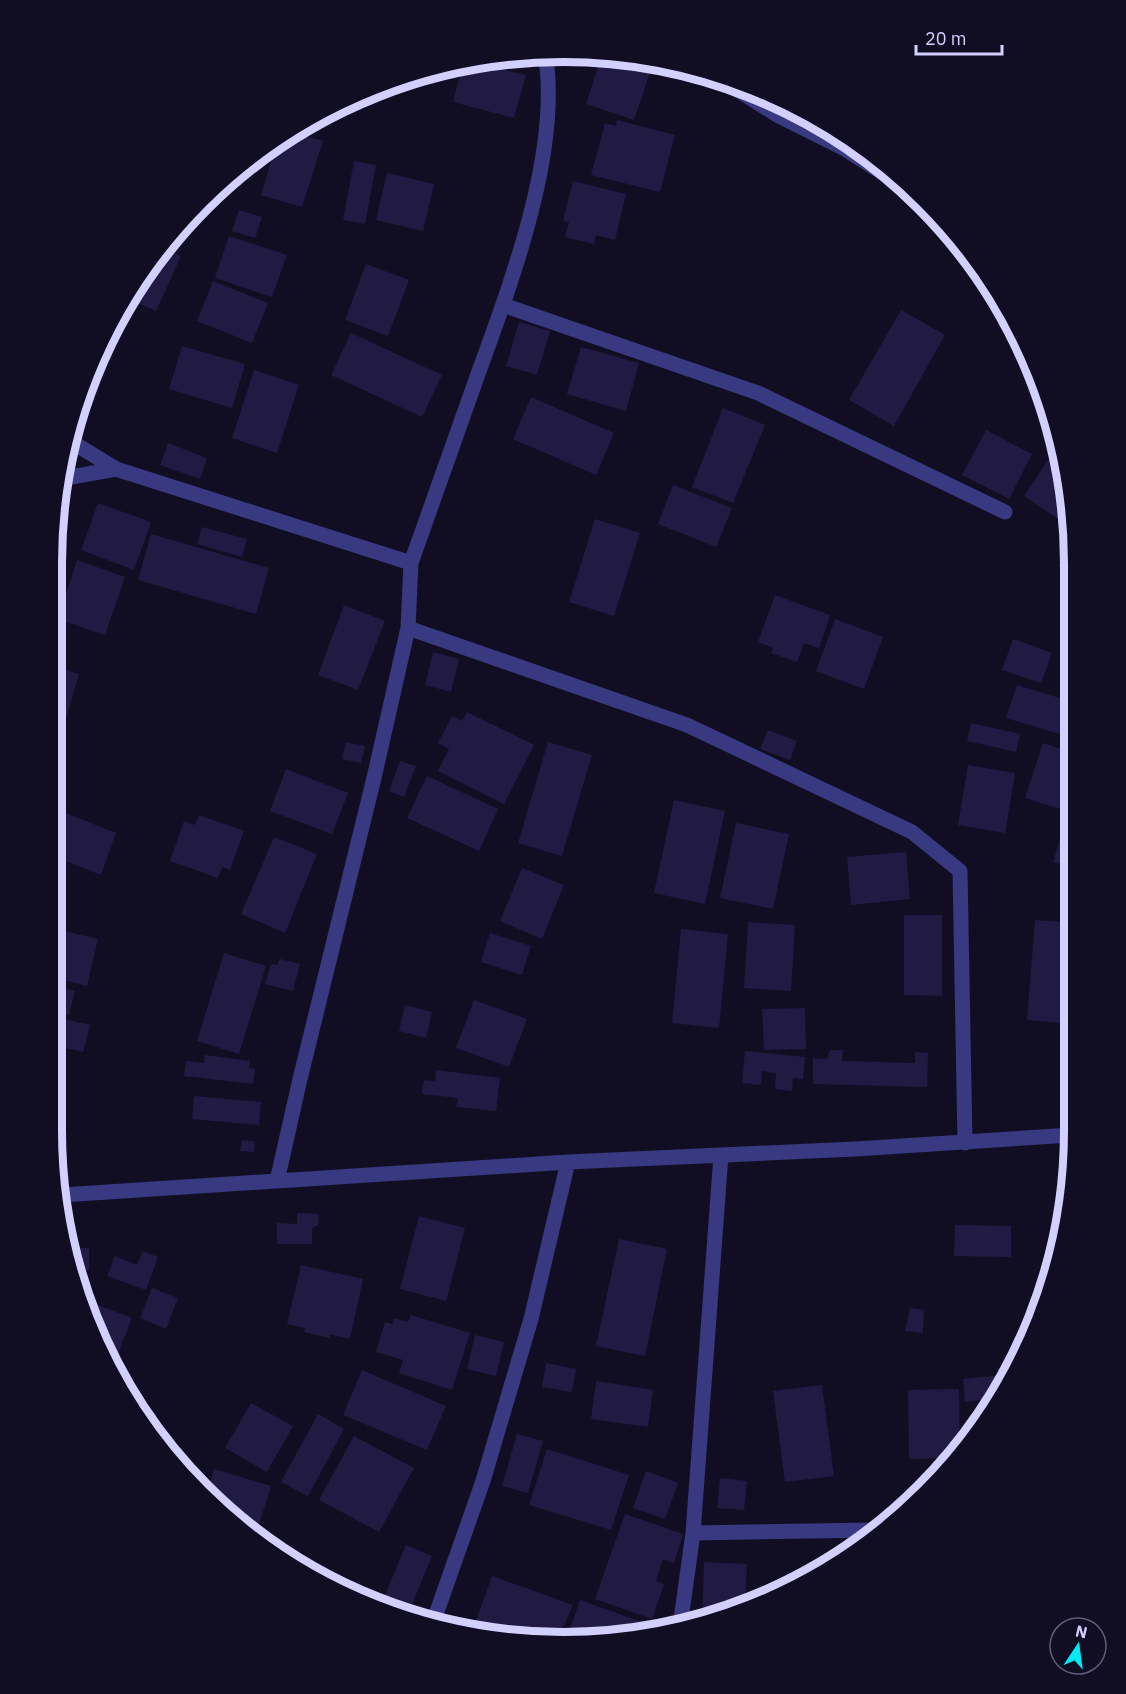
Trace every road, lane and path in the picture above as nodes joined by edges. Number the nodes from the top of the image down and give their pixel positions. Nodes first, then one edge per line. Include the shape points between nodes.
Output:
1 (546, 63) edge
2 (751, 98) edge
3 (856, 156) edge
4 (503, 305) junction
5 (76, 445) edge
6 (116, 469) junction
7 (69, 477) edge
8 (1005, 512) dead end
9 (411, 563) junction
10 (408, 628) junction
11 (1064, 1136) edge
12 (964, 1143) junction
13 (721, 1155) junction
14 (568, 1162) junction
15 (277, 1181) junction
16 (66, 1195) edge
17 (866, 1530) edge
18 (693, 1533) junction
19 (436, 1616) edge
20 (681, 1618) edge

1 - 4 street via 547,120 539,176
2 - 3 street
4 - 8 street via 758,393
4 - 9 street
5 - 6 street
6 - 7 street
6 - 9 street
9 - 10 street
10 - 12 street via 687,725 912,832 960,871
10 - 15 street
11 - 12 street
12 - 13 street
13 - 14 street
13 - 18 street
14 - 15 street
14 - 19 street via 531,1319 483,1481
15 - 16 street
17 - 18 street
18 - 20 street

